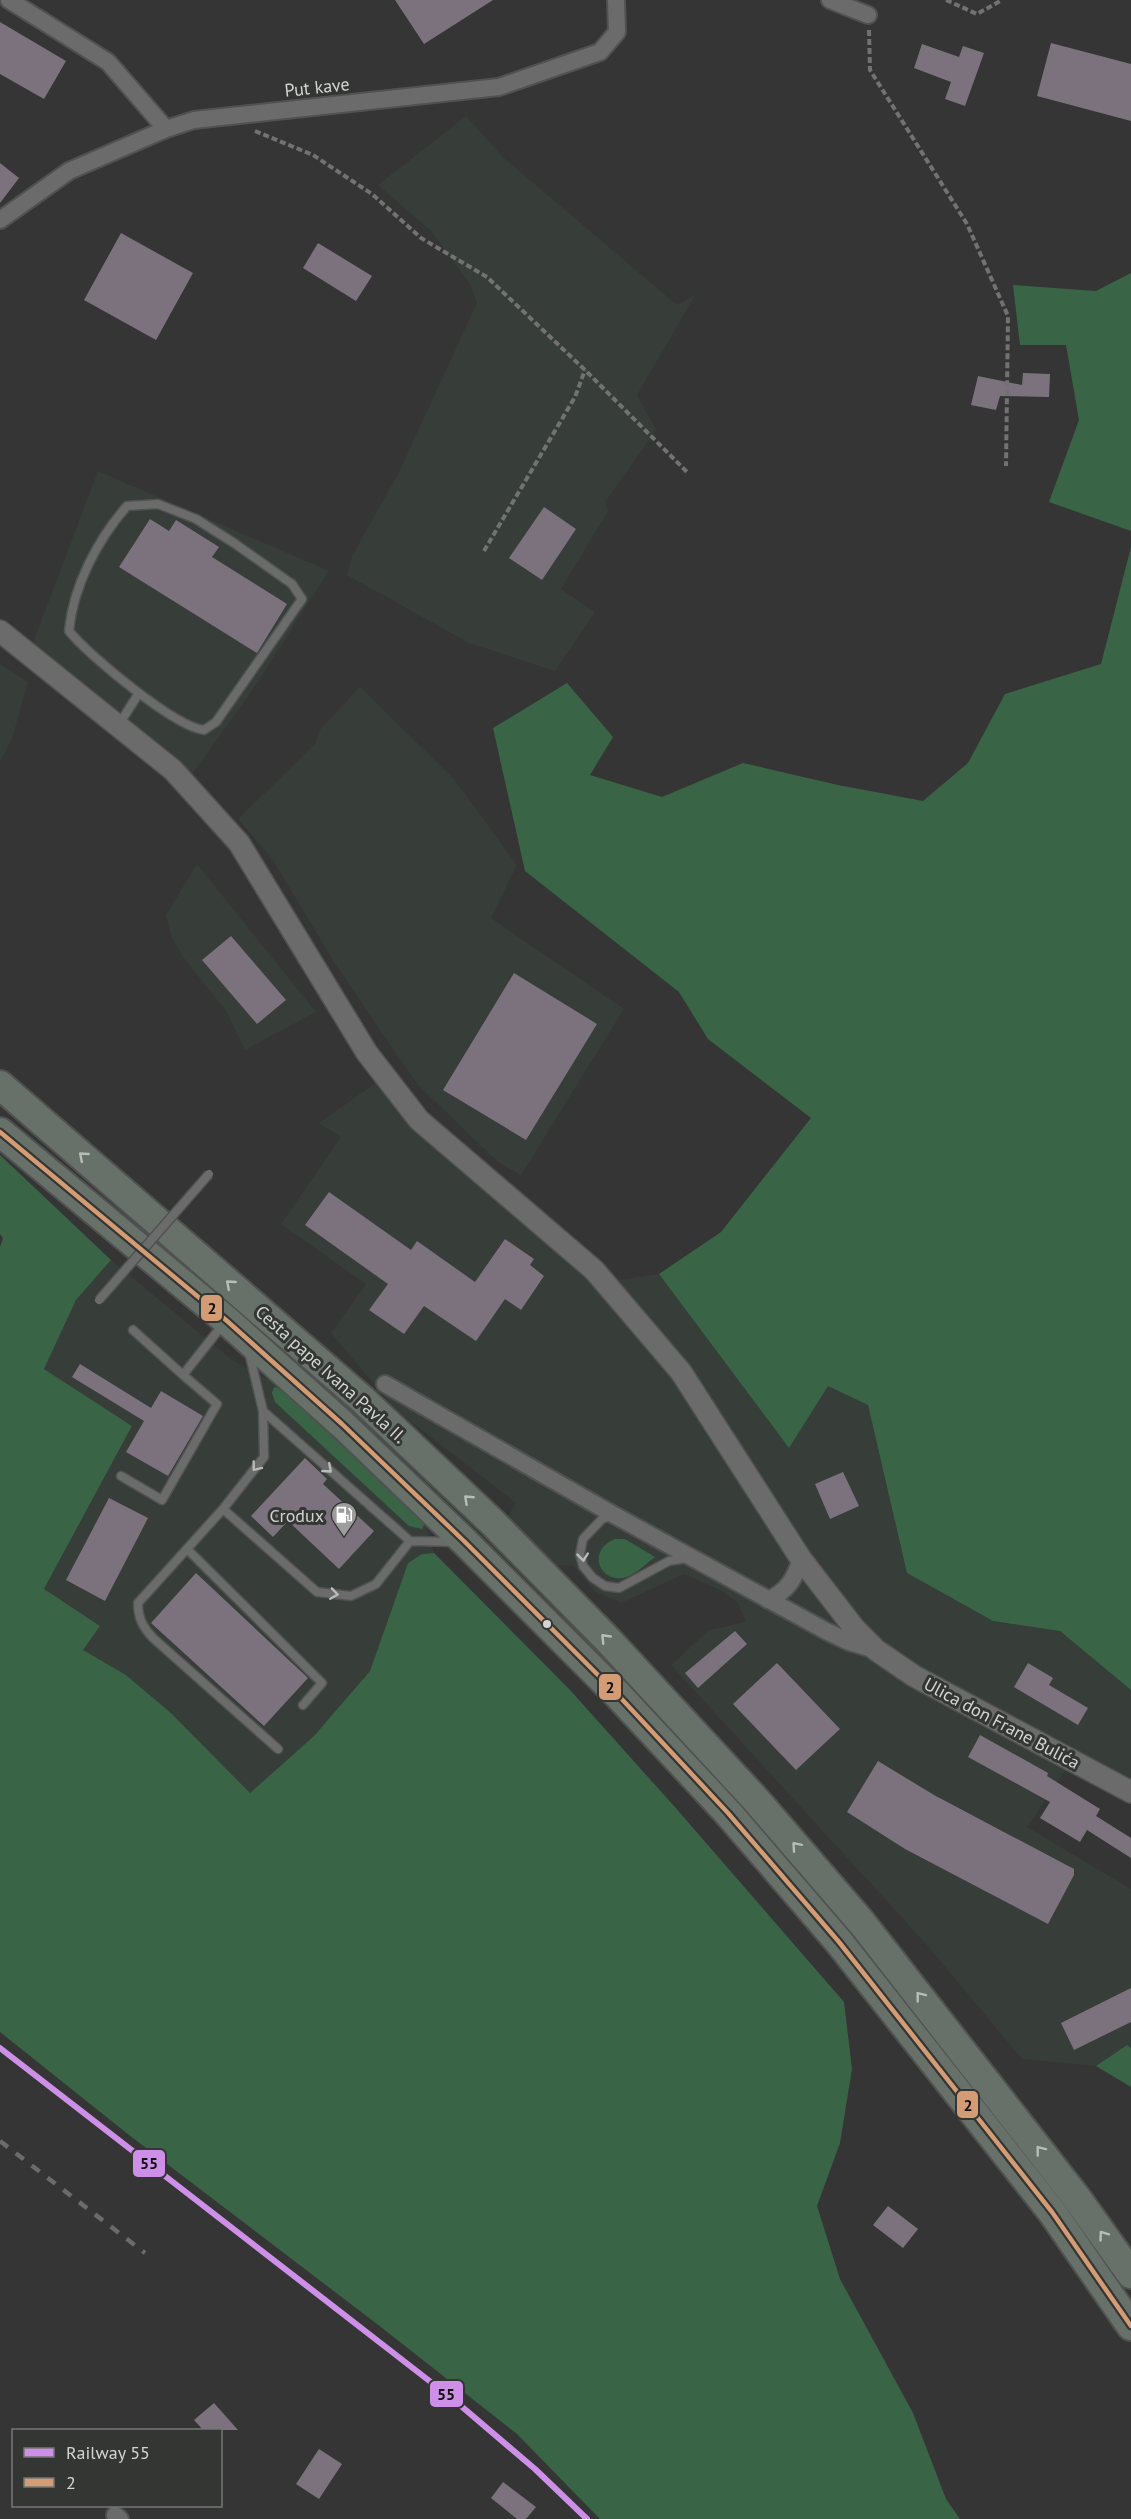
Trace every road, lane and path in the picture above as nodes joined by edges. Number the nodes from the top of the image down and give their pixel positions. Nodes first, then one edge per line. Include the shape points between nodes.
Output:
1 (9, 0) edge
2 (616, 0) edge
3 (830, 0) edge
4 (946, 0) edge
5 (1002, 0) edge
6 (868, 15) joint
7 (225, 117) junction
8 (166, 129) junction
9 (0, 220) edge
10 (585, 370) junction
11 (1006, 466) dead end
12 (687, 472) dead end
13 (484, 551) dead end
14 (0, 631) edge
15 (139, 693) junction
16 (118, 726) junction
17 (0, 1085) edge
18 (0, 1132) edge
19 (209, 1174) dead end
20 (99, 1300) dead end
21 (236, 1329) junction
22 (132, 1330) dead end
23 (183, 1375) junction
24 (385, 1384) dead end
25 (263, 1411) junction
26 (121, 1476) dead end
27 (223, 1509) junction
28 (615, 1515) junction
29 (410, 1541) junction
30 (465, 1542) junction
31 (187, 1549) junction
32 (692, 1558) junction
33 (801, 1559) junction
34 (768, 1600) junction
35 (876, 1650) junction
36 (303, 1705) dead end
37 (278, 1749) dead end
38 (1131, 1792) edge
39 (1131, 2274) edge
40 (1131, 2326) edge

1 - 8 street via 108,62
2 - 7 street, Put kave via 617,32 600,52 499,87
3 - 6 street
4 - 5 path via 977,14
6 - 11 path via 870,70 966,224 1008,316
7 - 8 street, Put kave via 195,120
7 - 10 path via 313,155 372,194 421,238 487,277
8 - 9 street, Put kave via 69,171
10 - 12 path
10 - 13 path via 575,397
14 - 16 street, Ulica don Frane Bulića
15 - 15 lane via 193,729 204,730 216,722 302,598 292,584 234,543 196,519 158,504 127,506 116,519 93,555 71,611 69,631 74,638
15 - 16 lane
16 - 33 street, Ulica don Frane Bulića via 173,770 239,843 367,1053 419,1120 594,1270 681,1372
39 -> 17 highway, Cesta pape Ivana Pavla II. via 1076,2196 862,1923 645,1680 492,1522 363,1400
18 - 21 highway, Cesta pape Ivana Pavla II.
19 - 20 lane, bridge
21 - 23 lane
21 - 25 lane
21 - 30 highway, Cesta pape Ivana Pavla II.
22 - 23 lane
23 - 26 lane via 217,1404 162,1500
24 - 28 street
25 -> 27 lane via 264,1457
25 -> 29 lane
27 -> 29 lane via 316,1592 351,1596 376,1584
27 - 31 lane
28 - 32 street
28 -> 32 lane via 603,1519 583,1539 580,1554 583,1566 605,1586 619,1588 669,1561
29 - 30 lane
30 - 40 highway, Cesta pape Ivana Pavla II. via 729,1813 839,1942 1052,2212
31 - 36 lane via 322,1683
31 - 37 lane via 138,1603 142,1626
32 - 34 street
33 - 34 street via 788,1586
33 - 35 street, Ulica don Frane Bulića
34 - 35 street via 849,1642
35 - 38 street, Ulica don Frane Bulića via 914,1676

